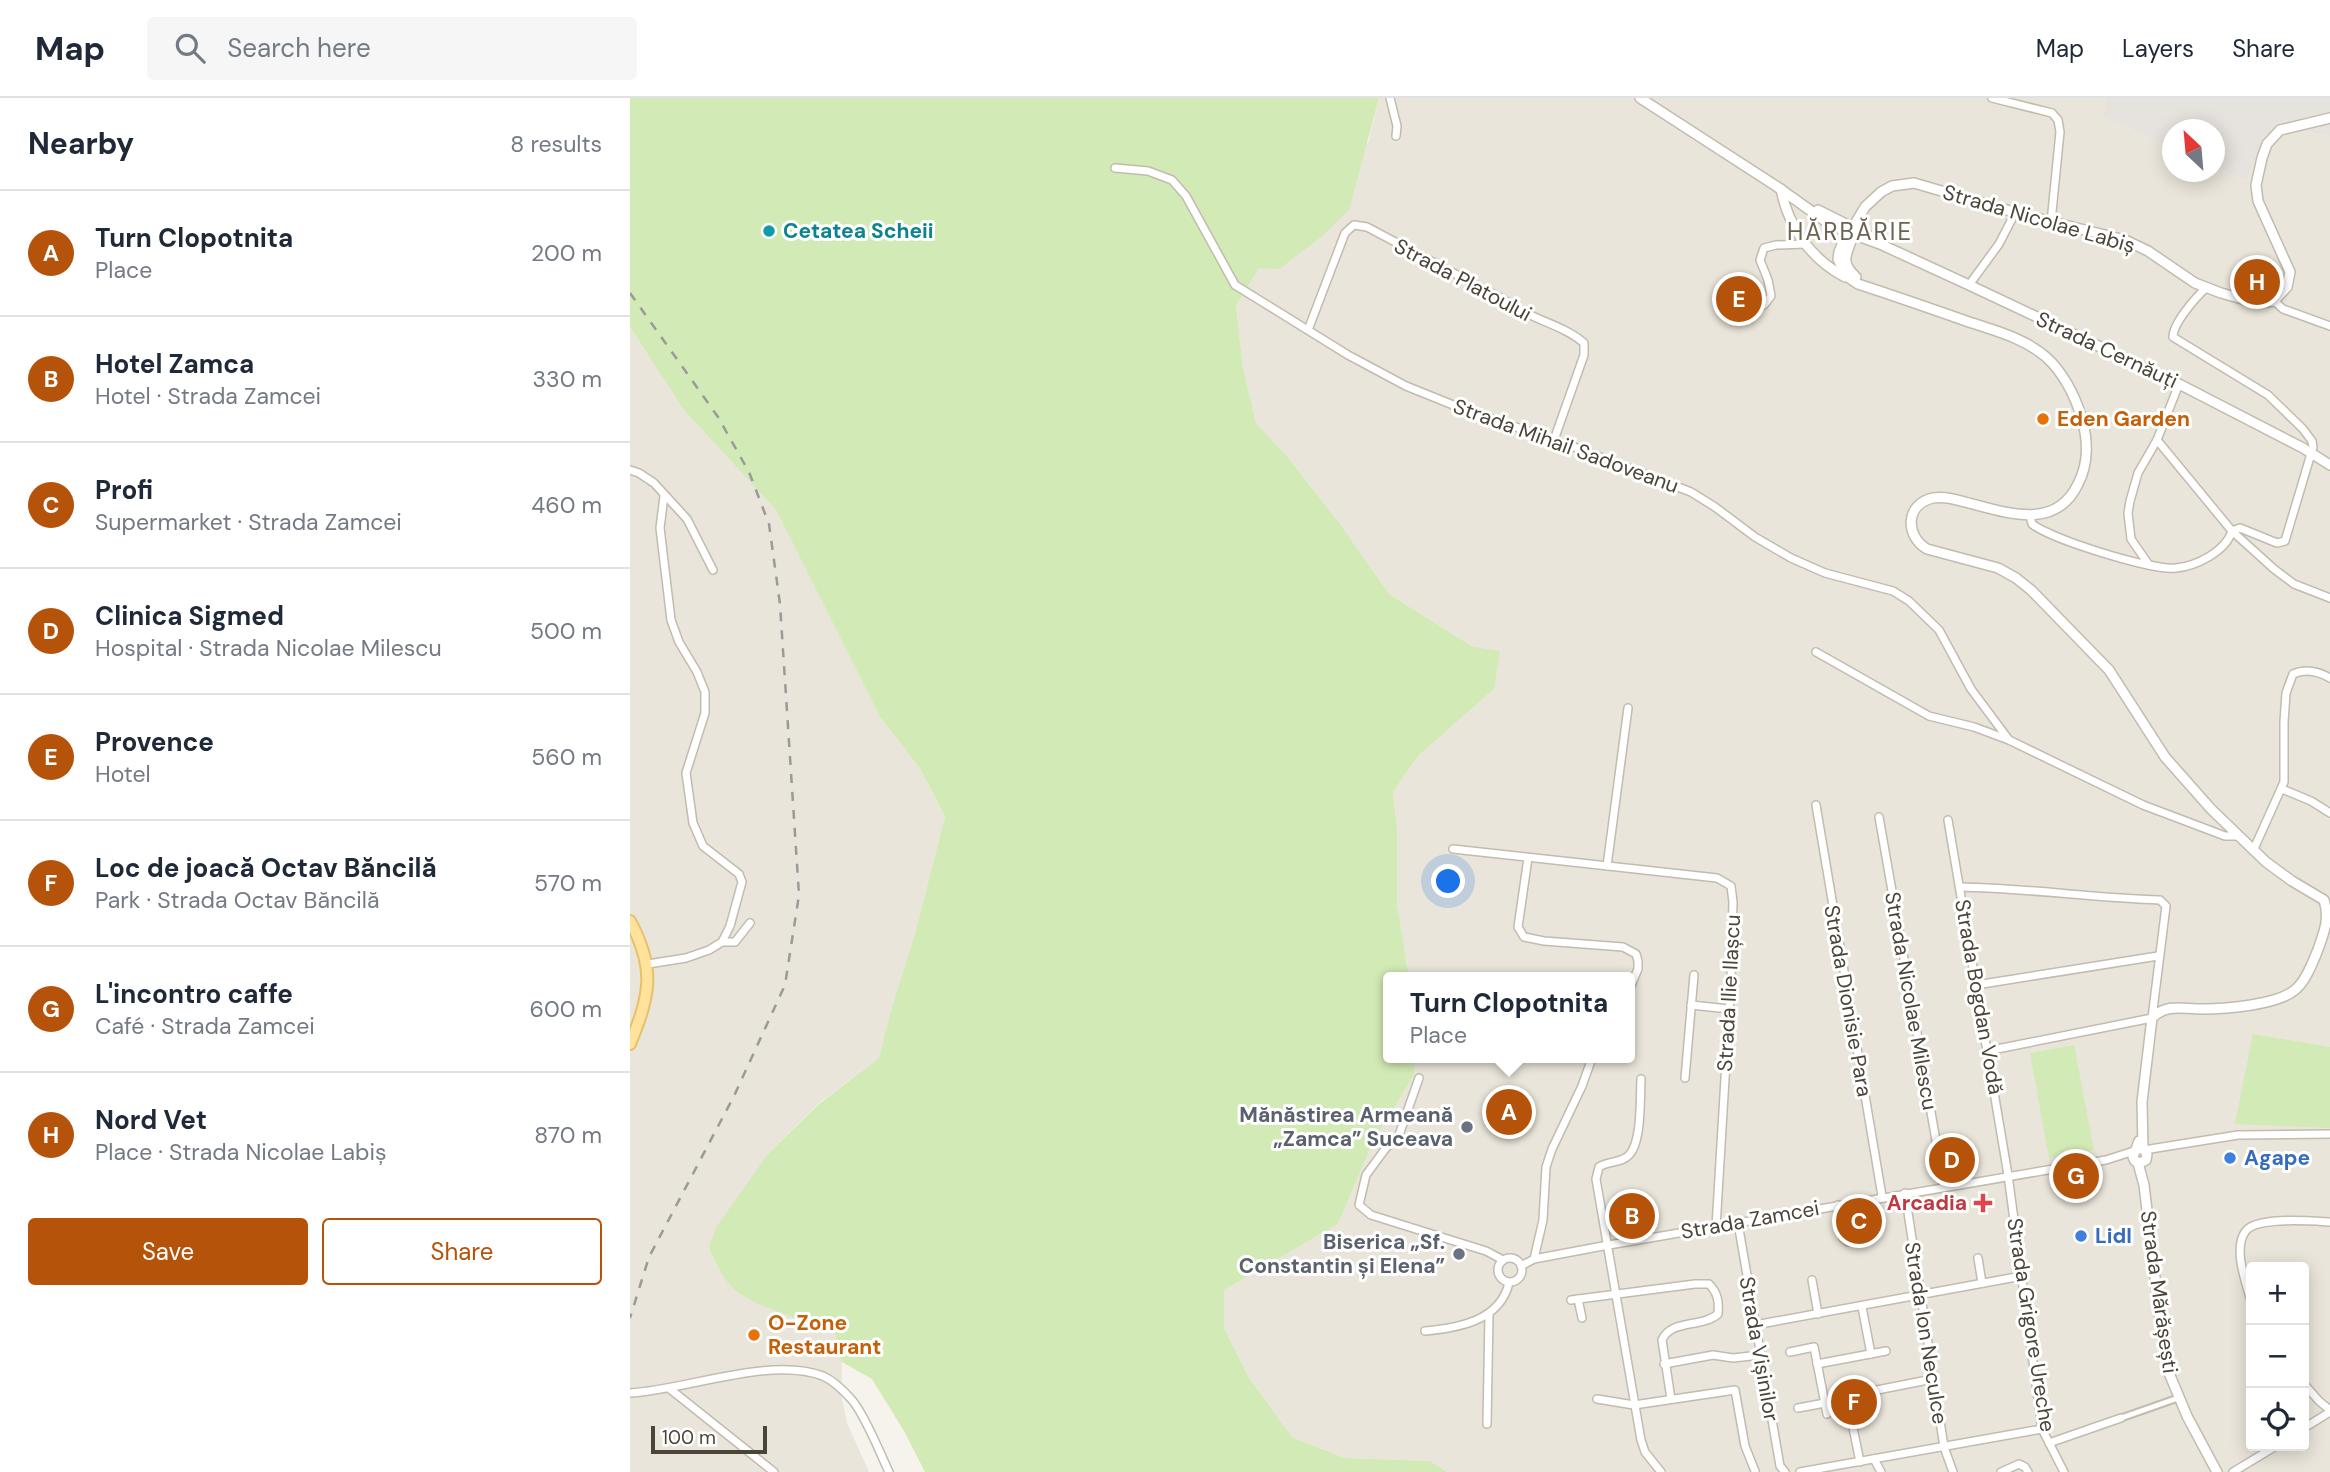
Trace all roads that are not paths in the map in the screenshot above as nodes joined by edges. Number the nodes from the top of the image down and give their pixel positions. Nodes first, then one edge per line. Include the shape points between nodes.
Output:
1 (1390, 98) edge
2 (1640, 98) edge
3 (1993, 98) edge
4 (2330, 118) edge
5 (1396, 136) dead end
6 (1115, 168) dead end
7 (1781, 189) junction
8 (2015, 213) junction
9 (2051, 222) junction
10 (1851, 232) junction
11 (1805, 244) junction
12 (1851, 280) junction
13 (1969, 285) junction
14 (2207, 287) junction
15 (1875, 289) junction
16 (2274, 301) junction
17 (1753, 306) dead end
18 (2330, 326) edge
19 (1308, 330) junction
20 (2179, 384) junction
21 (1554, 440) junction
22 (2157, 440) junction
23 (2312, 453) junction
24 (2330, 465) edge
25 (630, 470) edge
26 (664, 496) junction
27 (2030, 516) junction
28 (2232, 531) junction
29 (2149, 565) junction
30 (713, 570) dead end
31 (2330, 598) edge
32 (1816, 652) dead end
33 (2330, 678) edge
34 (1628, 708) dead end
35 (2009, 740) junction
36 (2282, 789) junction
37 (1816, 805) dead end
38 (2330, 813) edge
39 (1879, 817) dead end
40 (1948, 820) dead end
41 (2238, 836) junction
42 (1453, 849) dead end
43 (2253, 851) junction
44 (1528, 858) junction
45 (1607, 866) junction
46 (1960, 887) junction
47 (2327, 901) edge
48 (630, 920) edge
49 (750, 923) dead end
50 (722, 942) junction
51 (2158, 956) junction
52 (648, 964) junction
53 (1694, 975) dead end
54 (1635, 976) edge
55 (1976, 985) junction
56 (1691, 1005) junction
57 (1729, 1009) junction
58 (2152, 1018) junction
59 (630, 1044) edge
60 (1987, 1051) junction
61 (1590, 1063) edge
62 (1419, 1078) dead end
63 (1685, 1078) dead end
64 (1641, 1079) dead end
65 (2330, 1134) edge
66 (2140, 1155) junction
67 (2008, 1175) junction
68 (1944, 1186) junction
69 (1905, 1192) junction
70 (1882, 1196) junction
71 (1838, 1205) junction
72 (2330, 1222) edge
73 (1738, 1223) junction
74 (1716, 1227) junction
75 (1861, 1241) dead end
76 (1608, 1245) junction
77 (1978, 1258) dead end
78 (1534, 1259) junction
79 (1503, 1260) junction
80 (1521, 1266) junction
81 (2022, 1276) junction
82 (2246, 1276) edge
83 (1812, 1280) dead end
84 (1509, 1283) junction
85 (1982, 1283) junction
86 (1616, 1294) junction
87 (1920, 1294) junction
88 (1862, 1307) junction
89 (1818, 1314) junction
90 (1489, 1315) junction
91 (1581, 1318) dead end
92 (1755, 1325) junction
93 (1425, 1331) dead end
94 (1886, 1350) dead end
95 (1790, 1352) dead end
96 (1871, 1353) junction
97 (1760, 1354) junction
98 (1664, 1364) junction
99 (1817, 1364) junction
100 (1933, 1379) junction
101 (2308, 1388) edge
102 (670, 1389) junction
103 (1872, 1391) dead end
104 (630, 1393) edge
105 (2178, 1398) junction
106 (1597, 1399) dead end
107 (1671, 1399) junction
108 (1825, 1402) junction
109 (1634, 1405) junction
110 (1798, 1408) dead end
111 (1861, 1411) dead end
112 (2330, 1411) edge
113 (1827, 1415) dead end
114 (2121, 1418) joint
115 (1487, 1424) dead end
116 (2309, 1425) edge
117 (2042, 1429) junction
118 (2049, 1443) junction
119 (1944, 1447) junction
120 (2268, 1451) edge
121 (1874, 1459) junction
122 (1860, 1462) junction
123 (1755, 1471) edge
124 (1784, 1471) edge
125 (774, 1472) edge
126 (889, 1472) edge
127 (1661, 1472) edge
128 (1802, 1472) edge
129 (1881, 1472) edge
130 (1953, 1472) edge
131 (2001, 1472) edge
132 (2028, 1472) edge
133 (2064, 1472) edge
134 (2217, 1472) edge
135 (2233, 1472) edge

1 - 5 street
2 - 7 street, Strada Cernăuți
3 - 9 street via 2052,113 2058,120
4 - 16 street via 2280,130 2262,158 2258,201 2290,272 2287,287
6 - 19 street, Strada Mihail Sadoveanu via 1148,171 1172,180 1199,216 1235,285
7 - 10 street, Strada Cernăuți
7 - 11 street via 1787,215
8 - 9 street, Strada Nicolae Labiș
8 - 10 street, Strada Nicolae Labiș via 1904,183 1872,200
8 - 13 street
9 - 14 street, Strada Nicolae Labiș via 2137,245
10 - 12 street via 1838,259
10 - 13 street, Strada Cernăuți
10 - 15 street via 1846,264
11 - 12 street
11 - 17 street via 1764,248 1760,260 1771,296 1763,305
12 - 15 street
13 - 20 street, Strada Cernăuți
14 - 16 street, Strada Nicolae Labiș via 2249,301
14 - 23 street via 2189,307 2173,337 2267,395 2309,436
15 - 27 street via 2007,335 2041,353 2061,374 2086,431 2084,468 2071,496 2059,508
16 - 18 street, Strada Nicolae Labiș via 2283,309
19 - 21 street, Strada Mihail Sadoveanu via 1406,386
19 - 21 street, Strada Platoului via 1345,233 1354,225 1367,227 1584,343 1584,355
20 - 22 street
20 - 23 street, Strada Cernăuți
21 - 35 street, Strada Mihail Sadoveanu via 1691,492 1774,549 1808,566 1893,591 1909,601 1940,630 1971,689
22 - 28 street
22 - 29 street via 2138,473 2128,513 2132,540
23 - 24 street, Strada Cernăuți
23 - 28 street via 2285,541 2277,543 2240,528
25 - 26 street via 647,477
26 - 30 street via 687,519
26 - 50 street via 660,528 671,620 705,692 705,713 686,774 693,824 703,846 742,882
27 - 29 street via 2040,529
27 - 41 street via 1934,498 1916,508 1912,532 1927,550 1998,568 2031,590 2109,670 2165,757
28 - 29 street via 2223,547 2203,559 2179,568
28 - 31 street via 2294,584
32 - 35 street, Strada Mihail Sadoveanu via 1929,716
33 - 36 street via 2302,670 2292,674 2284,712
34 - 45 street
35 - 41 street, Strada Mihail Sadoveanu via 2143,805 2225,836
36 - 38 street
36 - 43 street
37 - 70 street, Strada Dionisie Para
39 - 68 street, Strada Nicolae Milescu
40 - 46 street, Strada Bogdan Vodă
41 - 43 street
42 - 44 street, Strada Ilie Ilașcu
43 - 47 street
44 - 45 street, Strada Ilie Ilașcu
44 - 54 street via 1518,928 1524,937 1623,947 1638,961
45 - 57 street, Strada Ilie Ilașcu via 1717,878 1731,886
46 - 51 street, Strada Mărășești via 2160,900 2165,903
46 - 55 street, Strada Bogdan Vodă
47 - 58 street via 2328,920 2321,942 2293,992 2276,1000 2216,1008 2169,1007
48 - 52 main road
49 - 50 street via 735,942
50 - 52 street via 686,958
51 - 55 street
51 - 58 street, Strada Mărășești
52 - 59 main road via 644,1010
53 - 56 street
55 - 60 street, Strada Bogdan Vodă
56 - 57 street
56 - 63 street
57 - 74 street, Strada Ilie Ilașcu
58 - 60 street
58 - 66 street, Strada Mărășești
60 - 67 street, Strada Bogdan Vodă
61 - 78 street via 1546,1167 1543,1220
62 - 79 street via 1399,1135 1366,1175 1359,1205 1371,1215
64 - 76 street via 1635,1146 1627,1158 1599,1167 1597,1175
65 - 66 street, Strada Zamcei via 2238,1135
66 - 67 street, Strada Zamcei
66 - 105 street, Strada Mărășești via 2165,1356
67 - 68 street, Strada Zamcei
67 - 81 street, Strada Grigore Ureche
68 - 69 street, Strada Zamcei
69 - 70 street, Strada Zamcei
69 - 87 street, Strada Ion Neculce
70 - 71 street, Strada Zamcei
71 - 73 street, Strada Zamcei
71 - 75 street via 1843,1238
72 - 82 street via 2264,1222 2249,1228 2241,1250
73 - 74 street, Strada Zamcei
73 - 92 street, Strada Vișinilor
74 - 76 street, Strada Zamcei
76 - 78 street, Strada Zamcei
76 - 86 street
77 - 85 street
78 - 80 street, Strada Zamcei
79 - 80 street via 1516,1259
79 - 84 street via 1498,1276
80 - 84 street via 1520,1278
81 - 85 street
81 - 117 street, Strada Grigore Ureche
83 - 89 street
84 - 90 street
85 - 87 street
86 - 91 street via 1575,1300
86 - 98 street via 1703,1283 1715,1290 1718,1314 1665,1333
86 - 109 street
87 - 88 street
87 - 100 street, Strada Ion Neculce
88 - 89 street
88 - 96 street
89 - 92 street
90 - 93 street
90 - 115 street
92 - 97 street, Strada Vișinilor
94 - 96 street
95 - 99 street via 1814,1347
96 - 99 street
97 - 98 street via 1713,1355
97 - 124 street, Strada Vișinilor
98 - 107 street
99 - 108 street
100 - 103 street
100 - 119 street, Strada Ion Neculce
101 - 112 street
102 - 104 street
102 - 125 street
102 - 126 street via 752,1373 796,1371 825,1377 855,1403
105 - 114 street
105 - 134 street, Strada Mărășești
106 - 109 street
107 - 109 street
107 - 123 street via 1735,1390 1745,1446
108 - 110 street
108 - 113 street
109 - 127 street via 1645,1452
111 - 122 street via 1850,1413
112 - 116 street
114 - 118 street
117 - 118 street, Strada Grigore Ureche
117 - 119 street
118 - 133 street, Strada Grigore Ureche
119 - 121 street
119 - 130 street, Strada Ion Neculce
120 - 135 street
121 - 122 street
121 - 129 street
122 - 128 street
131 - 132 street via 2019,1464

